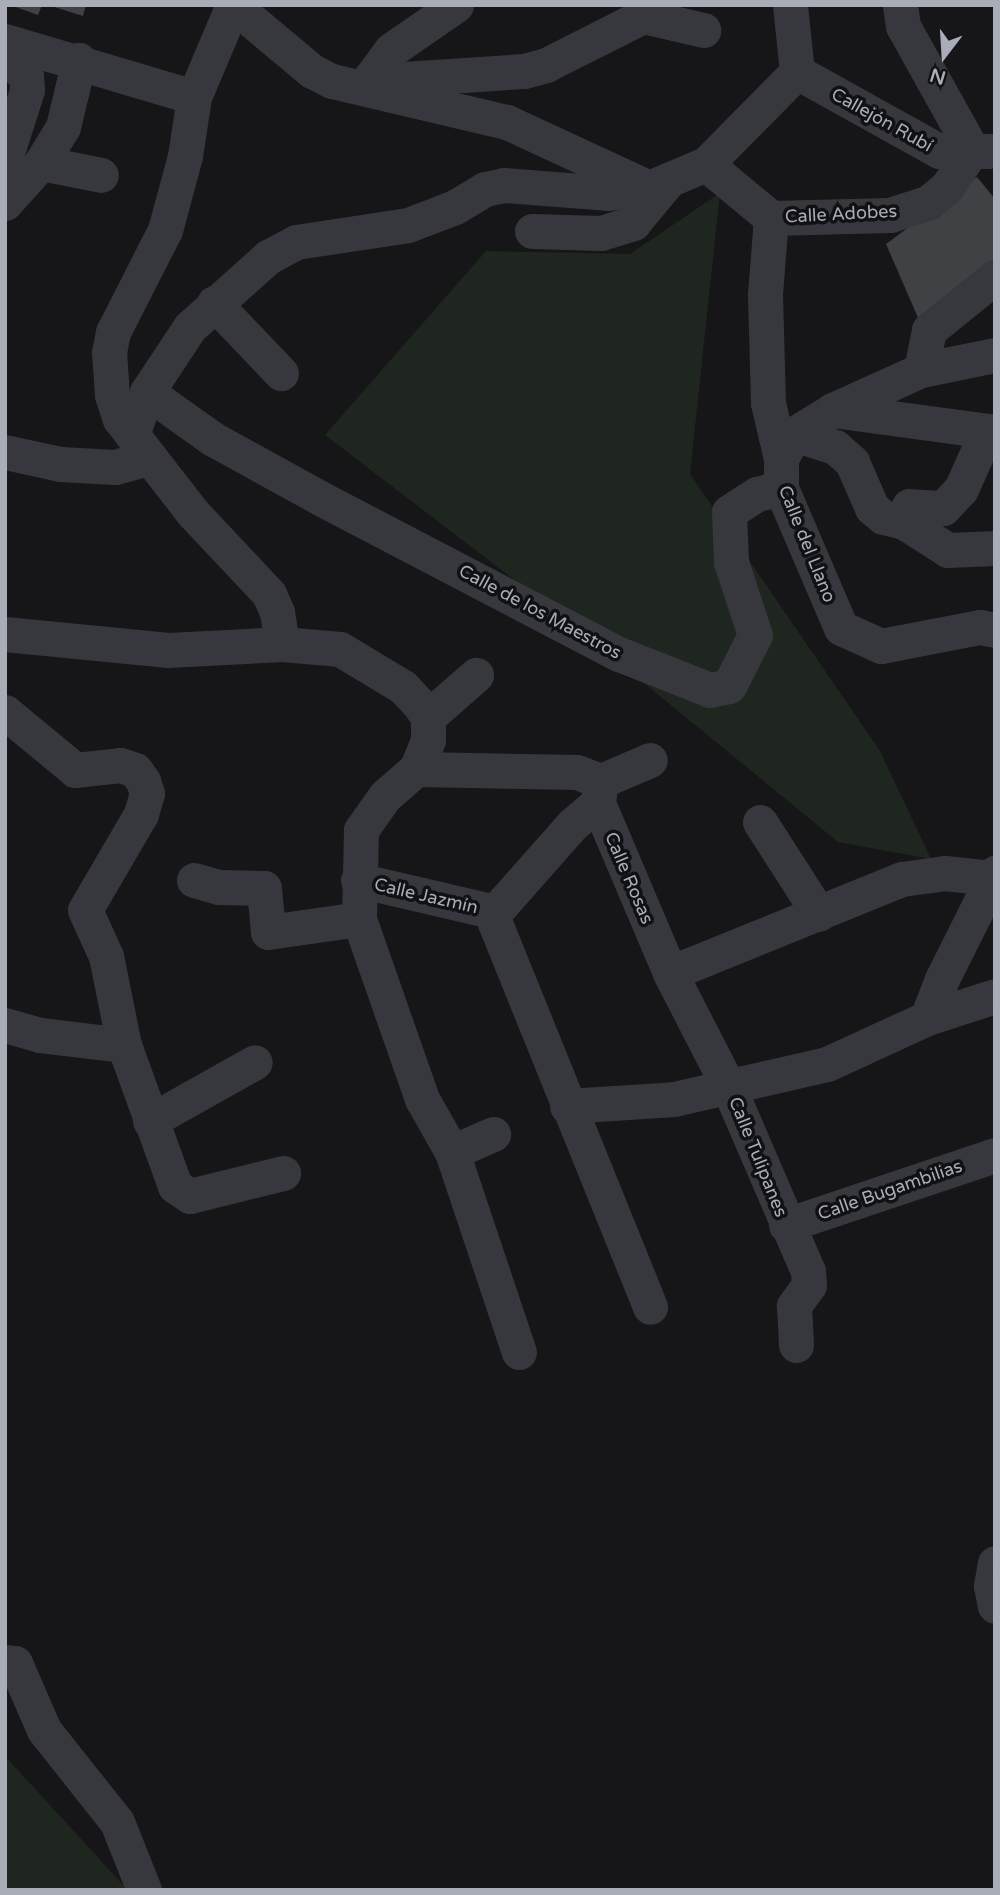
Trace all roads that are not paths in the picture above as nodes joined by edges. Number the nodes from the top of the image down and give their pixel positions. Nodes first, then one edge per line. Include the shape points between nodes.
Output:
1 (233, 5) edge
2 (456, 5) edge
3 (790, 5) edge
4 (900, 5) edge
5 (642, 9) edge
6 (703, 30) dead end
7 (5, 41) edge
8 (5, 59) edge
9 (79, 60) junction
10 (797, 72) junction
11 (363, 88) junction
12 (194, 97) junction
13 (984, 151) edge
14 (5, 159) edge
15 (41, 163) junction
16 (706, 163) junction
17 (101, 175) dead end
18 (659, 184) junction
19 (5, 202) edge
20 (771, 218) junction
21 (532, 231) dead end
22 (995, 277) edge
23 (214, 303) junction
24 (995, 355) edge
25 (921, 370) junction
26 (281, 373) dead end
27 (147, 391) junction
28 (833, 410) junction
29 (991, 432) edge
30 (140, 446) junction
31 (5, 452) edge
32 (785, 460) junction
33 (904, 517) junction
34 (995, 548) edge
35 (995, 630) edge
36 (5, 634) edge
37 (282, 644) junction
38 (477, 675) dead end
39 (5, 712) edge
40 (428, 717) junction
41 (650, 760) dead end
42 (416, 769) junction
43 (599, 792) junction
44 (760, 822) dead end
45 (993, 876) edge
46 (194, 880) dead end
47 (358, 880) junction
48 (495, 912) junction
49 (819, 914) junction
50 (359, 919) junction
51 (670, 973) junction
52 (995, 996) edge
53 (928, 1018) junction
54 (5, 1025) edge
55 (124, 1045) junction
56 (255, 1062) dead end
57 (729, 1088) junction
58 (567, 1106) junction
59 (150, 1121) junction
60 (493, 1134) dead end
61 (452, 1152) junction
62 (995, 1155) edge
63 (283, 1173) dead end
64 (786, 1225) junction
65 (650, 1307) dead end
66 (796, 1345) dead end
67 (519, 1352) dead end
68 (995, 1563) edge
69 (995, 1606) edge
70 (8, 1658) edge
71 (144, 1890) edge

1 - 11 street via 312,71
1 - 12 street
2 - 11 street via 391,50
3 - 10 street
4 - 13 street via 903,26
5 - 6 street
5 - 11 street via 546,65 524,71 388,80
7 - 9 street
8 - 14 street via 26,75 26,90
9 - 12 street
9 - 15 street via 63,127
10 - 13 street, Callejón Rubí via 939,151
10 - 16 street
11 - 18 street via 507,122
12 - 30 street via 186,156 164,230 113,332 109,352 120,419
13 - 20 street, Calle Adobes via 928,203 890,215
15 - 17 street
15 - 19 street
16 - 18 street
16 - 20 street
18 - 21 street via 633,223 601,233
18 - 23 street via 593,193 504,185 485,189 455,207 408,225 296,242 268,257
20 - 32 street, Calle del Llano via 765,295 768,403
22 - 25 street via 929,330
23 - 26 street
23 - 27 street via 190,327
24 - 25 street
25 - 28 street
27 - 30 street
27 - 32 street, Calle de los Maestros via 213,439 322,499 619,654 710,690 729,686 755,635 731,562 729,512 757,494
28 - 29 street
28 - 32 street
29 - 33 street via 961,489 943,508 909,506
30 - 31 street via 115,467 60,464
30 - 37 street via 269,594
32 - 33 street via 835,447 852,462 873,508 883,517
32 - 35 street, Calle del Llano via 841,628 881,646 980,627
33 - 34 street via 948,550
36 - 37 street via 168,650
37 - 40 street via 340,649 403,687
38 - 40 street
39 - 55 street via 75,770 120,765 135,770 143,781 147,793 141,814 85,910 106,956
40 - 42 street via 428,740
41 - 43 street
42 - 43 street via 577,772
42 - 47 street via 385,796 365,822
43 - 48 street
43 - 51 street, Calle Rosas
44 - 49 street
45 - 49 street via 922,873
45 - 53 street via 942,979
46 - 50 street via 219,887 264,888 268,932
47 - 48 street, Calle Jazmín
47 - 50 street
48 - 58 street
49 - 51 street
50 - 61 street via 422,1099
51 - 57 street, Calle Rosas
52 - 53 street
53 - 57 street via 827,1064
54 - 55 street via 40,1035
55 - 59 street
56 - 59 street
57 - 58 street via 674,1099
57 - 64 street, Calle Tulipanes
58 - 65 street
59 - 63 street via 175,1186 190,1196
60 - 61 street
61 - 67 street
62 - 64 street, Calle Bugambilias
64 - 66 street, Calle Tulipanes via 808,1271 809,1285 794,1306
68 - 69 street via 991,1586
70 - 71 street via 44,1730 117,1822

